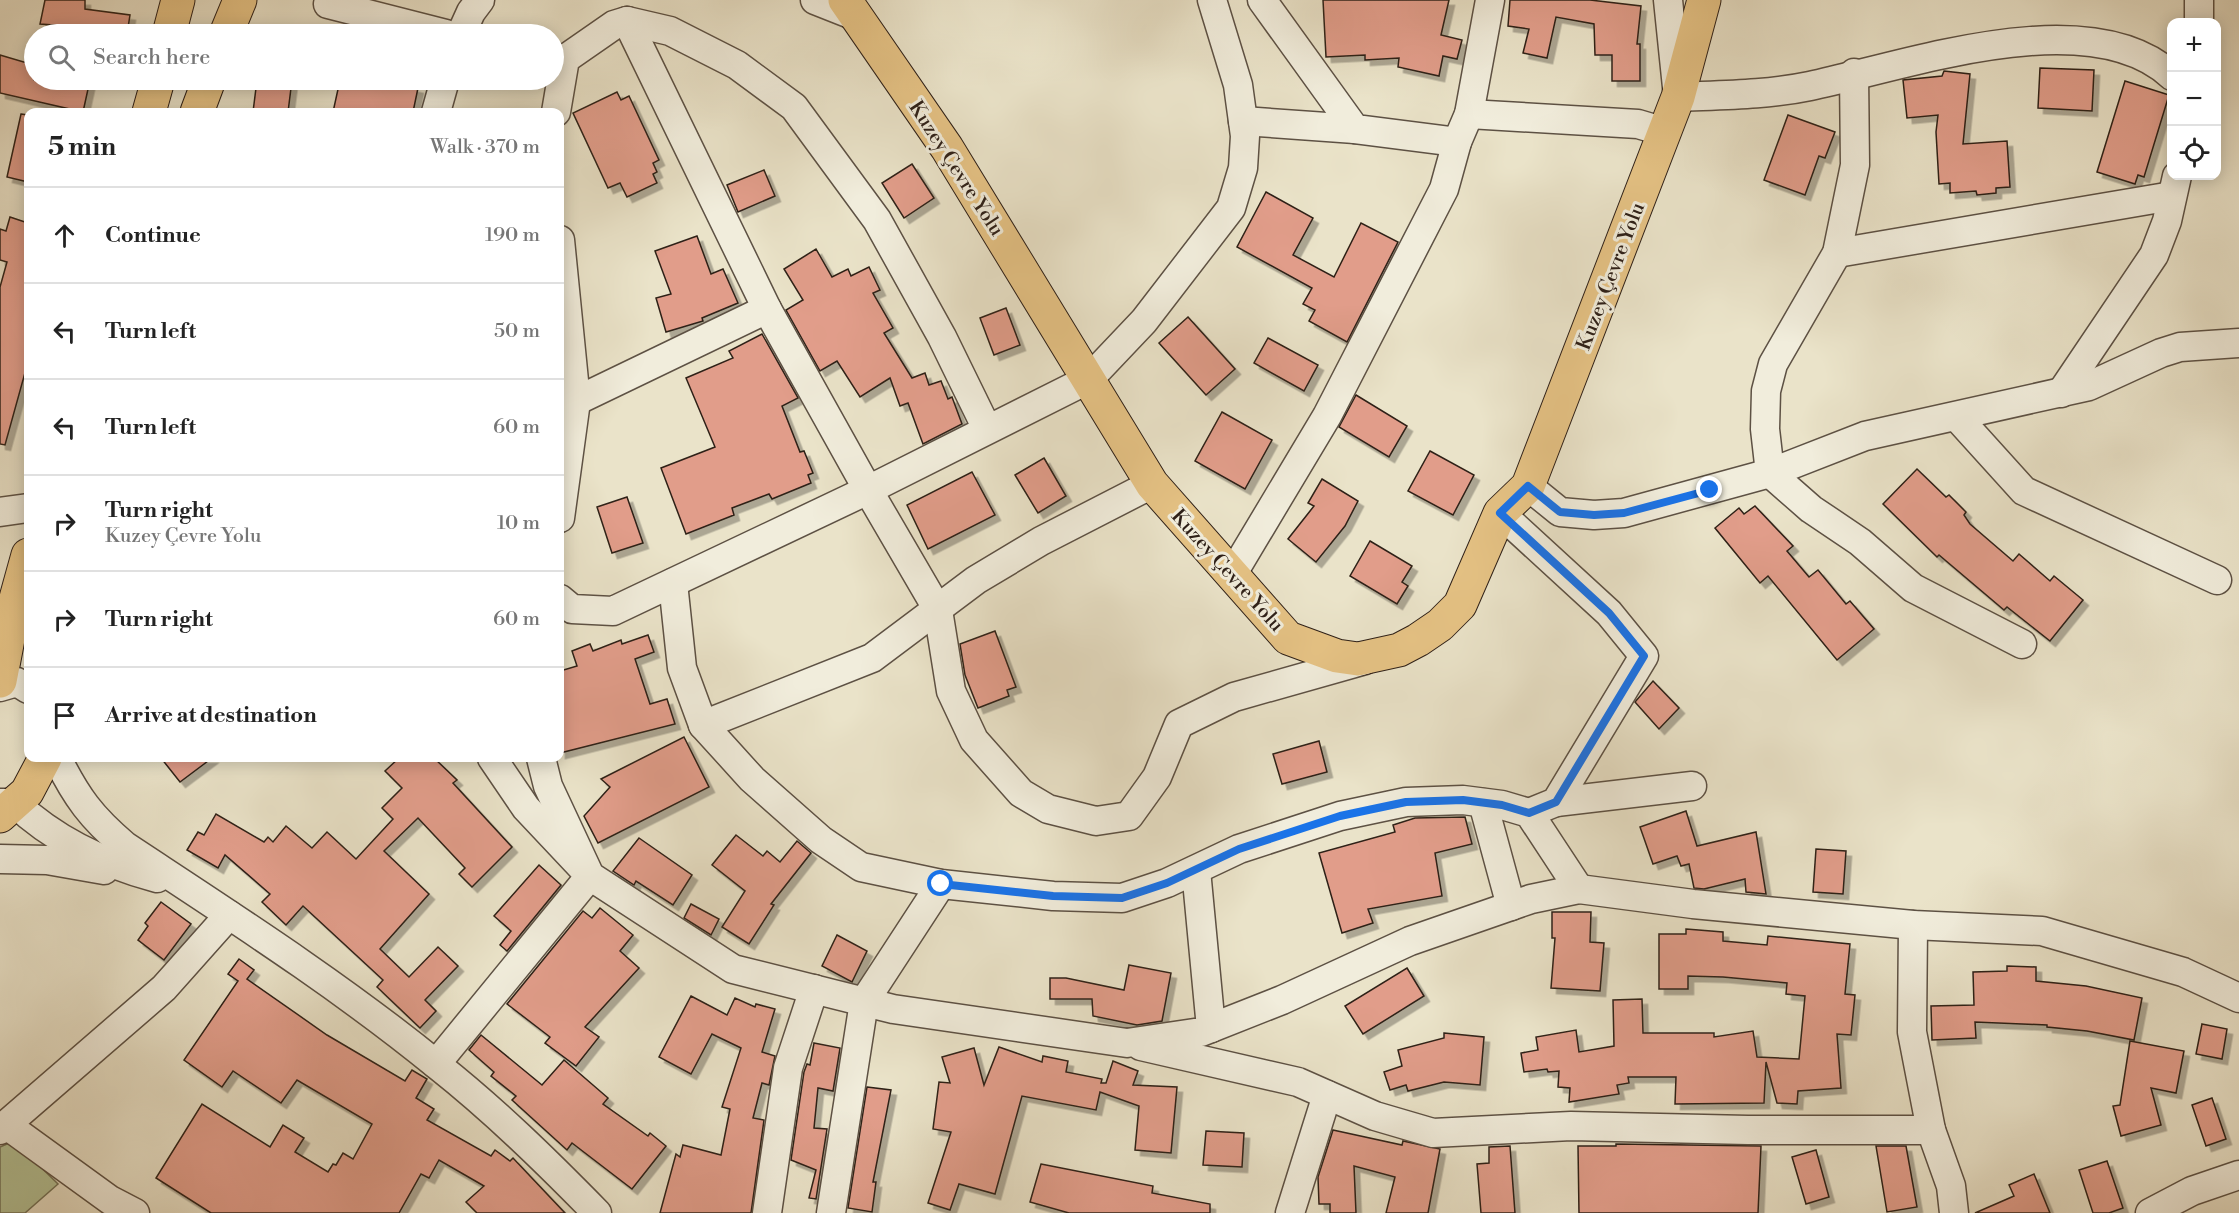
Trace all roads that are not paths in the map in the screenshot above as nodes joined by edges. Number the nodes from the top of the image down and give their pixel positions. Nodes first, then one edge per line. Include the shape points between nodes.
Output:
1 (178, 0) edge
2 (240, 0) edge
3 (480, 0) edge
4 (815, 0) edge
5 (1212, 0) edge
6 (1262, 0) edge
7 (1490, 0) edge
8 (1668, 0) edge
9 (1704, 0) edge
10 (2199, 0) edge
11 (328, 4) dead end
12 (851, 8) edge
13 (2199, 18) edge
14 (627, 21) junction
15 (172, 24) edge
16 (230, 24) edge
17 (407, 24) edge
18 (466, 24) edge
19 (564, 65) edge
20 (2167, 72) edge
21 (1854, 73) junction
22 (155, 90) edge
23 (205, 90) edge
24 (442, 90) edge
25 (560, 90) edge
26 (1678, 98) junction
27 (150, 108) edge
28 (198, 108) edge
29 (437, 108) edge
30 (557, 108) edge
31 (1469, 114) junction
32 (1243, 121) junction
33 (1355, 129) junction
34 (1665, 132) junction
35 (1457, 142) junction
36 (2175, 186) edge
37 (1837, 253) junction
38 (564, 280) edge
39 (767, 309) junction
40 (2239, 343) edge
41 (1089, 379) junction
42 (2061, 393) junction
43 (576, 401) junction
44 (1957, 417) junction
45 (987, 429) junction
46 (1770, 472) junction
47 (1152, 484) junction
48 (1528, 486) junction
49 (564, 489) edge
50 (868, 490) junction
51 (24, 509) edge
52 (0, 512) edge
53 (1500, 513) junction
54 (24, 567) edge
55 (1233, 573) junction
56 (2217, 580) dead end
57 (673, 583) junction
58 (564, 602) edge
59 (938, 610) junction
60 (4, 627) edge
61 (2022, 644) dead end
62 (1377, 657) junction
63 (0, 681) edge
64 (24, 686) edge
65 (0, 687) edge
66 (703, 725) junction
67 (43, 762) edge
68 (59, 762) edge
69 (495, 762) edge
70 (542, 762) edge
71 (1692, 786) dead end
72 (1556, 802) junction
73 (1483, 803) junction
74 (5, 807) edge
75 (1529, 813) junction
76 (0, 859) edge
77 (1196, 870) junction
78 (590, 876) junction
79 (179, 884) junction
80 (941, 884) junction
81 (1579, 889) junction
82 (1511, 906) junction
83 (229, 915) junction
84 (1913, 925) junction
85 (814, 989) junction
86 (2239, 998) edge
87 (864, 1002) junction
88 (1211, 1028) junction
89 (1127, 1043) junction
90 (436, 1064) junction
91 (1327, 1095) junction
92 (4, 1128) edge
93 (1931, 1130) junction
94 (2239, 1175) edge
95 (135, 1213) edge
96 (597, 1213) edge
97 (767, 1213) edge
98 (831, 1213) edge
99 (1290, 1213) edge
100 (1954, 1213) edge
101 (2150, 1213) edge

1 - 15 main road
2 - 16 main road
3 - 18 street
4 - 12 street
5 - 32 street via 1238,85
6 - 33 street
7 - 31 street
8 - 26 street
9 - 26 main road, Kuzey Çevre Yolu
10 - 13 street
11 - 17 street
12 - 41 main road, Kuzey Çevre Yolu via 947,148
14 - 19 street via 614,25 565,59
14 - 39 street
14 - 45 street via 670,31 737,65 794,107 877,220
20 - 21 street via 2131,46 2092,35 2041,35 1976,41
21 - 26 street via 1775,93
21 - 37 street via 1855,165
22 - 27 main road
23 - 28 main road
24 - 29 street
25 - 30 street
26 - 34 main road, Kuzey Çevre Yolu
31 - 34 street via 1638,124
31 - 35 street
32 - 33 street
32 - 41 street via 1243,168 1230,208 1144,321
33 - 35 street
34 - 48 main road, Kuzey Çevre Yolu
35 - 55 street via 1444,189 1332,406
36 - 37 street
36 - 42 street via 2154,255
37 - 46 street via 1773,364 1766,391
38 - 43 street
39 - 43 street
39 - 50 street
40 - 42 street via 2161,353 2089,386
41 - 45 street
41 - 47 main road, Kuzey Çevre Yolu
42 - 44 street
43 - 49 street
44 - 46 street via 1865,436
44 - 56 street via 2024,491
45 - 50 street
46 - 48 street via 1624,513 1594,515 1560,512
46 - 61 street via 1913,588
47 - 55 main road, Kuzey Çevre Yolu
47 - 59 street via 976,580
48 - 53 main road, Kuzey Çevre Yolu
50 - 57 street
50 - 59 street
51 - 52 street
53 - 62 main road, Kuzey Çevre Yolu via 1460,605 1418,640
53 - 72 street via 1609,613 1644,656
54 - 60 main road
55 - 62 main road, Kuzey Çevre Yolu via 1288,638 1337,656
57 - 58 street via 613,611 572,609
57 - 66 street via 682,668
59 - 62 street via 951,691 974,740 1021,792 1048,809 1096,820 1129,816 1157,777 1179,724 1234,697
59 - 66 street via 872,658
60 - 63 main road
64 - 65 street via 17,682
66 - 80 street via 752,779 821,840 861,867
67 - 74 main road via 27,792
68 - 79 street via 75,794 98,823
69 - 78 street via 526,808
70 - 78 street via 548,786
71 - 72 street
72 - 75 street
73 - 75 street
73 - 77 street via 1406,802 1340,816 1239,849
73 - 82 street
74 - 79 street via 94,856
75 - 81 street
76 - 79 street via 47,860
77 - 80 street via 1122,898 1053,896
77 - 88 street
78 - 85 street via 733,969
78 - 90 street
79 - 83 street
80 - 87 street
81 - 82 street
81 - 84 street
82 - 88 street via 1410,941
83 - 90 street
83 - 92 street via 164,988
84 - 86 street via 2042,931 2183,972
84 - 93 street via 1912,1032
85 - 87 street
85 - 97 street via 788,1068
87 - 89 street
87 - 98 street
88 - 89 street
89 - 91 street via 1298,1083
90 - 96 street
91 - 93 street via 1375,1116 1433,1133 1571,1126
91 - 99 street
92 - 95 street
93 - 100 street via 1951,1186
94 - 101 street via 2192,1191

